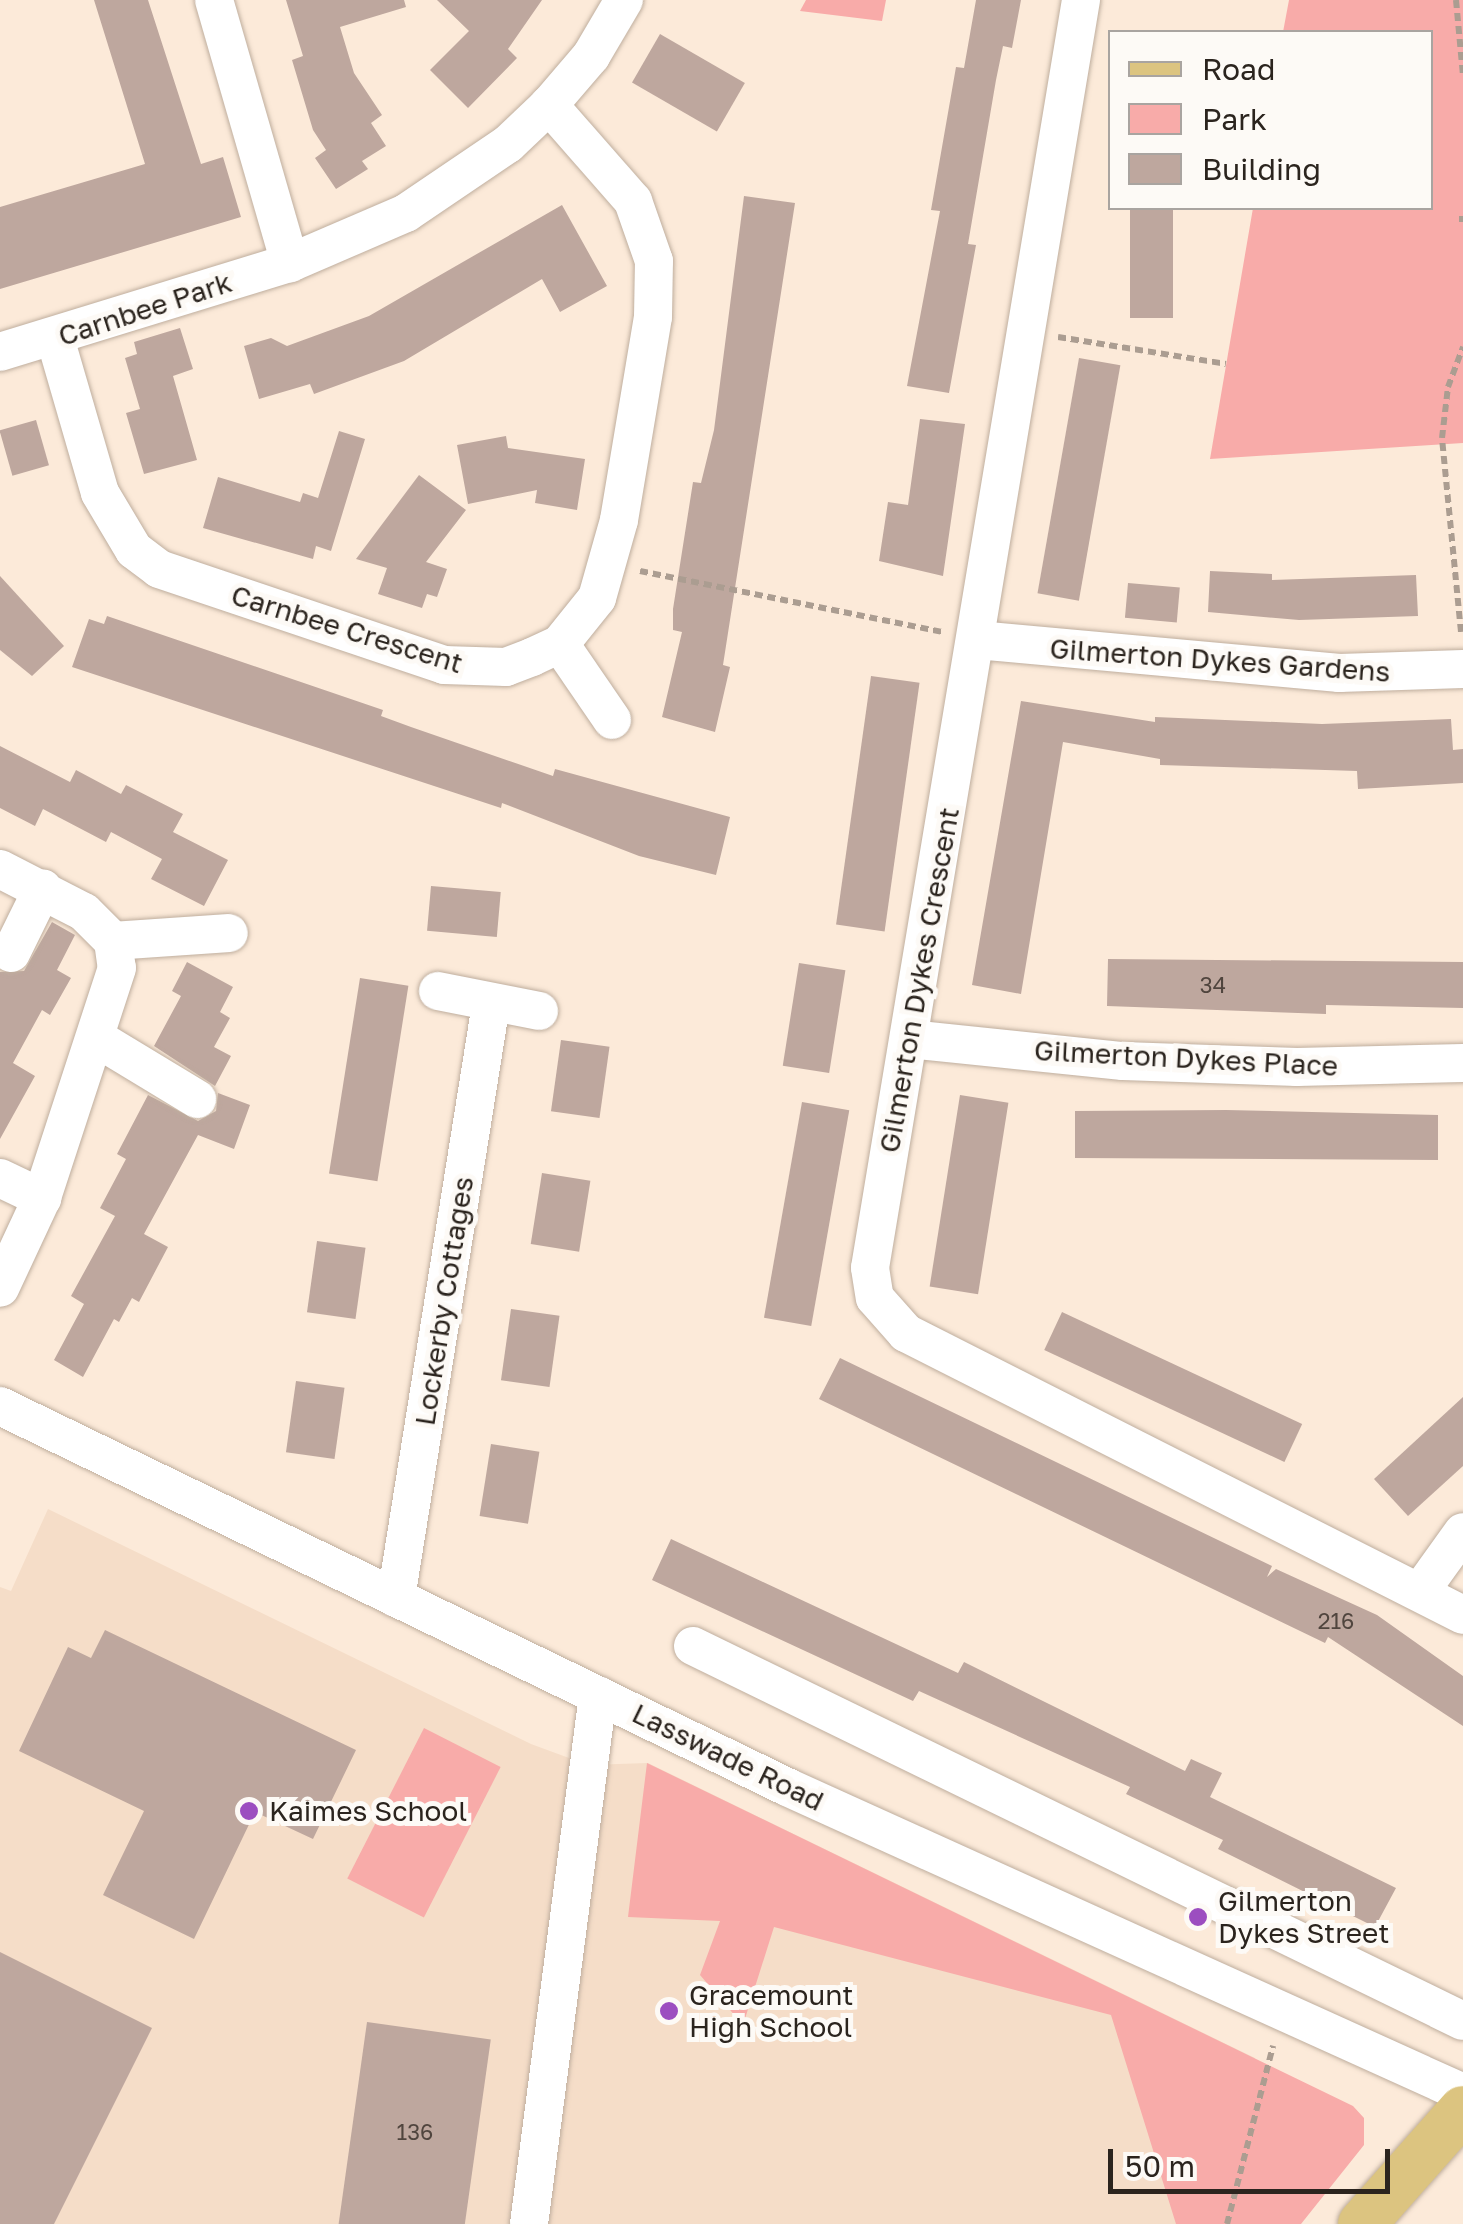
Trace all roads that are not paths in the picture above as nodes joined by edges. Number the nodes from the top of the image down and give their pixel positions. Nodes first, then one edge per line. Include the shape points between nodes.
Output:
1 (214, 0) edge
2 (624, 0) edge
3 (1080, 0) edge
4 (548, 106) junction
5 (290, 263) junction
6 (55, 338) junction
7 (0, 352) edge
8 (977, 640) junction
9 (560, 644) junction
10 (1463, 668) edge
11 (612, 720) dead end
12 (0, 869) edge
13 (43, 888) junction
14 (228, 933) dead end
15 (113, 941) junction
16 (10, 953) dead end
17 (438, 990) dead end
18 (491, 1004) junction
19 (539, 1010) dead end
20 (98, 1039) junction
21 (910, 1039) junction
22 (1463, 1063) edge
23 (197, 1099) dead end
24 (0, 1178) edge
25 (42, 1198) junction
26 (0, 1288) edge
27 (0, 1406) edge
28 (1463, 1532) edge
29 (1422, 1589) junction
30 (396, 1598) junction
31 (1463, 1615) edge
32 (693, 1646) dead end
33 (598, 1695) junction
34 (1463, 2020) edge
35 (1463, 2094) edge
36 (1463, 2110) edge
37 (529, 2224) edge
38 (1362, 2224) edge

1 - 5 street
2 - 4 street, Carnbee Park via 591,56
3 - 8 street, Gilmerton Dykes Crescent
4 - 5 street, Carnbee Park via 508,144 406,213
4 - 9 street, Carnbee Crescent via 633,201 654,261 653,317 608,564 597,598
5 - 6 street, Carnbee Park
6 - 7 street, Carnbee Park
6 - 9 street, Carnbee Crescent via 100,493 134,550 159,568 444,665 506,667
8 - 10 street, Gilmerton Dykes Gardens via 1339,673
8 - 21 street, Gilmerton Dykes Crescent
9 - 11 street
12 - 13 street
13 - 15 street via 84,912
13 - 16 street
14 - 15 street
15 - 20 street via 116,968
17 - 18 street
18 - 19 street
18 - 30 street, Lockerby Cottages
20 - 23 street
20 - 25 street
21 - 22 street, Gilmerton Dykes Place via 1122,1061
21 - 29 street, Gilmerton Dykes Crescent via 870,1268 875,1298 888,1318
24 - 25 street
25 - 26 street
27 - 30 street, Lasswade Road
28 - 29 street
29 - 31 street, Gilmerton Dykes Crescent
30 - 33 street, Lasswade Road
32 - 34 street
33 - 35 street, Lasswade Road
33 - 37 street
36 - 38 main road

